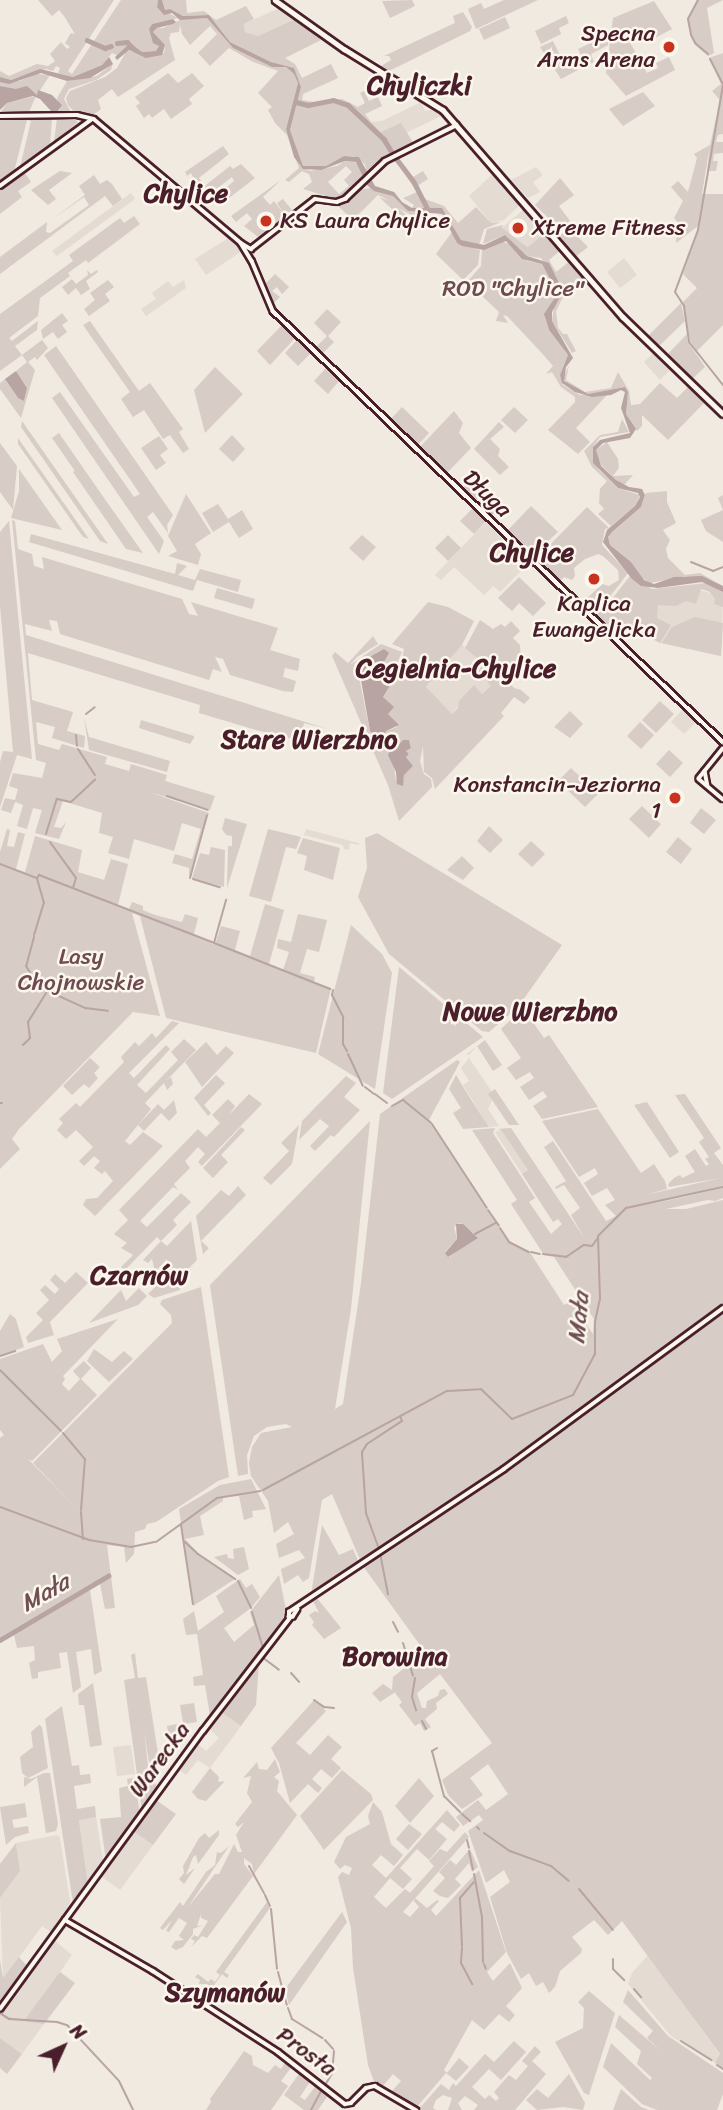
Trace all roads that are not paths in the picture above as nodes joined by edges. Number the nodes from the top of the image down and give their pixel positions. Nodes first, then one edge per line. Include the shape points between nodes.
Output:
1 (275, 0) edge
2 (0, 116) edge
3 (83, 120) junction
4 (457, 125) junction
5 (0, 186) edge
6 (249, 250) junction
7 (723, 414) edge
8 (722, 745) edge
9 (723, 799) edge
10 (723, 1308) edge
11 (65, 1920) junction
12 (0, 2009) edge
13 (416, 2110) edge

1 - 4 main road via 344,50 438,106
2 - 3 street via 74,116
3 - 5 street
3 - 6 street via 96,121
4 - 6 street via 393,156 341,201 313,200
4 - 7 main road via 636,331
6 - 8 street, Długa via 273,311
8 - 9 street via 703,778
10 - 11 street, Warecka via 504,1469 291,1615
11 - 12 street, Warecka
11 - 13 street, Prosta via 278,2052 345,2104 376,2086

